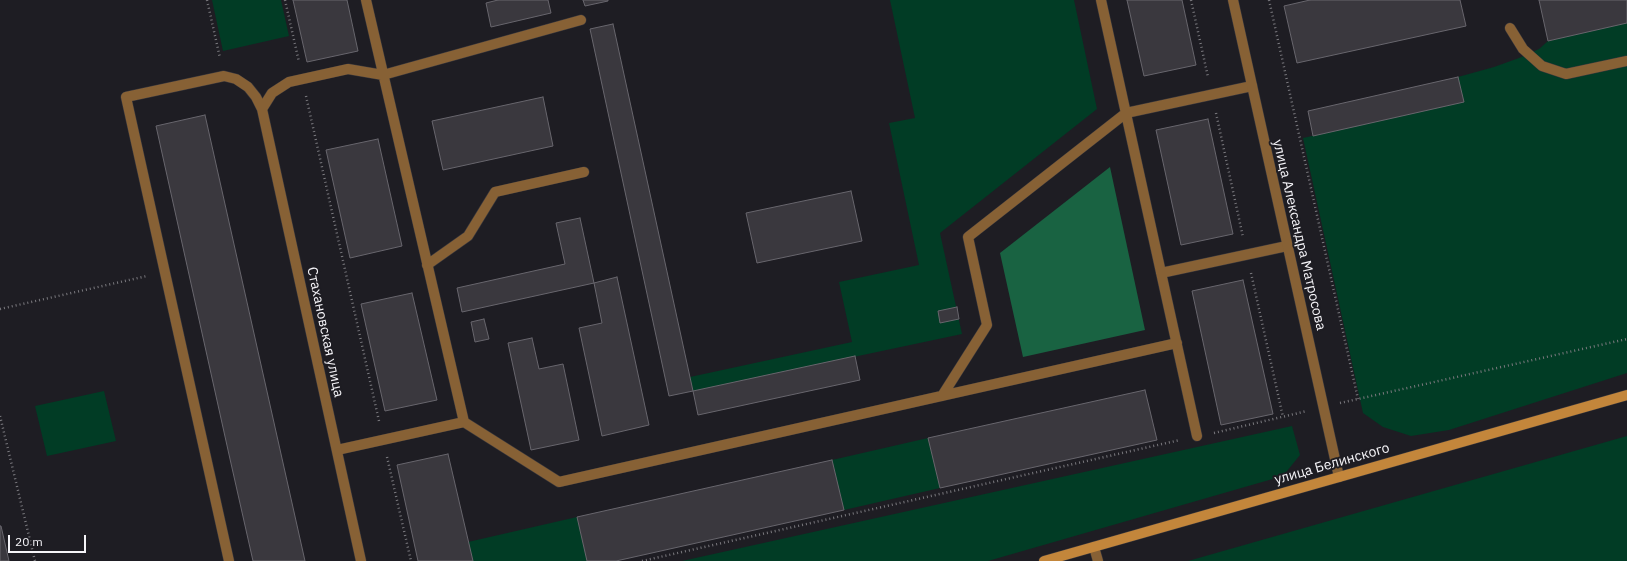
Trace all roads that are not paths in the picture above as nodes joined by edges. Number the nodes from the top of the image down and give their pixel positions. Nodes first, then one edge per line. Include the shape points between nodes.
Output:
1 (366, 0) edge
2 (1101, 0) edge
3 (1233, 0) edge
4 (581, 20) dead end
5 (1510, 28) dead end
6 (1627, 62) edge
7 (383, 75) junction
8 (1252, 86) junction
9 (262, 109) junction
10 (1126, 113) junction
11 (584, 172) dead end
12 (1287, 246) junction
13 (427, 265) junction
14 (1162, 274) junction
15 (1177, 343) junction
16 (1627, 395) edge
17 (942, 396) junction
18 (464, 422) junction
19 (1198, 436) road end
20 (337, 450) junction
21 (1339, 477) junction
22 (1094, 547) junction
23 (229, 561) edge
24 (361, 561) edge
25 (1044, 561) edge
26 (1098, 561) edge

1 - 7 street
2 - 10 street
3 - 8 street, улица Александра Матросова
4 - 7 street
5 - 6 street via 1523,49 1542,66 1566,74
7 - 9 street via 348,69 289,82 272,93
7 - 13 street
8 - 10 street
8 - 12 street, улица Александра Матросова
9 - 20 street, Стахановская улица
9 - 23 street, Стахановская улица via 248,87 236,79 224,76 126,97
10 - 14 street
10 - 17 street via 968,237 987,325
11 - 13 street via 495,192 468,236
12 - 14 street
12 - 21 street, улица Александра Матросова
13 - 18 street
14 - 15 street
15 - 17 street
15 - 19 street
16 - 21 street, улица Белинского
17 - 18 street via 559,482
18 - 20 street
20 - 24 street, Стахановская улица
21 - 22 street, улица Белинского
22 - 25 street, улица Белинского
22 - 26 street

